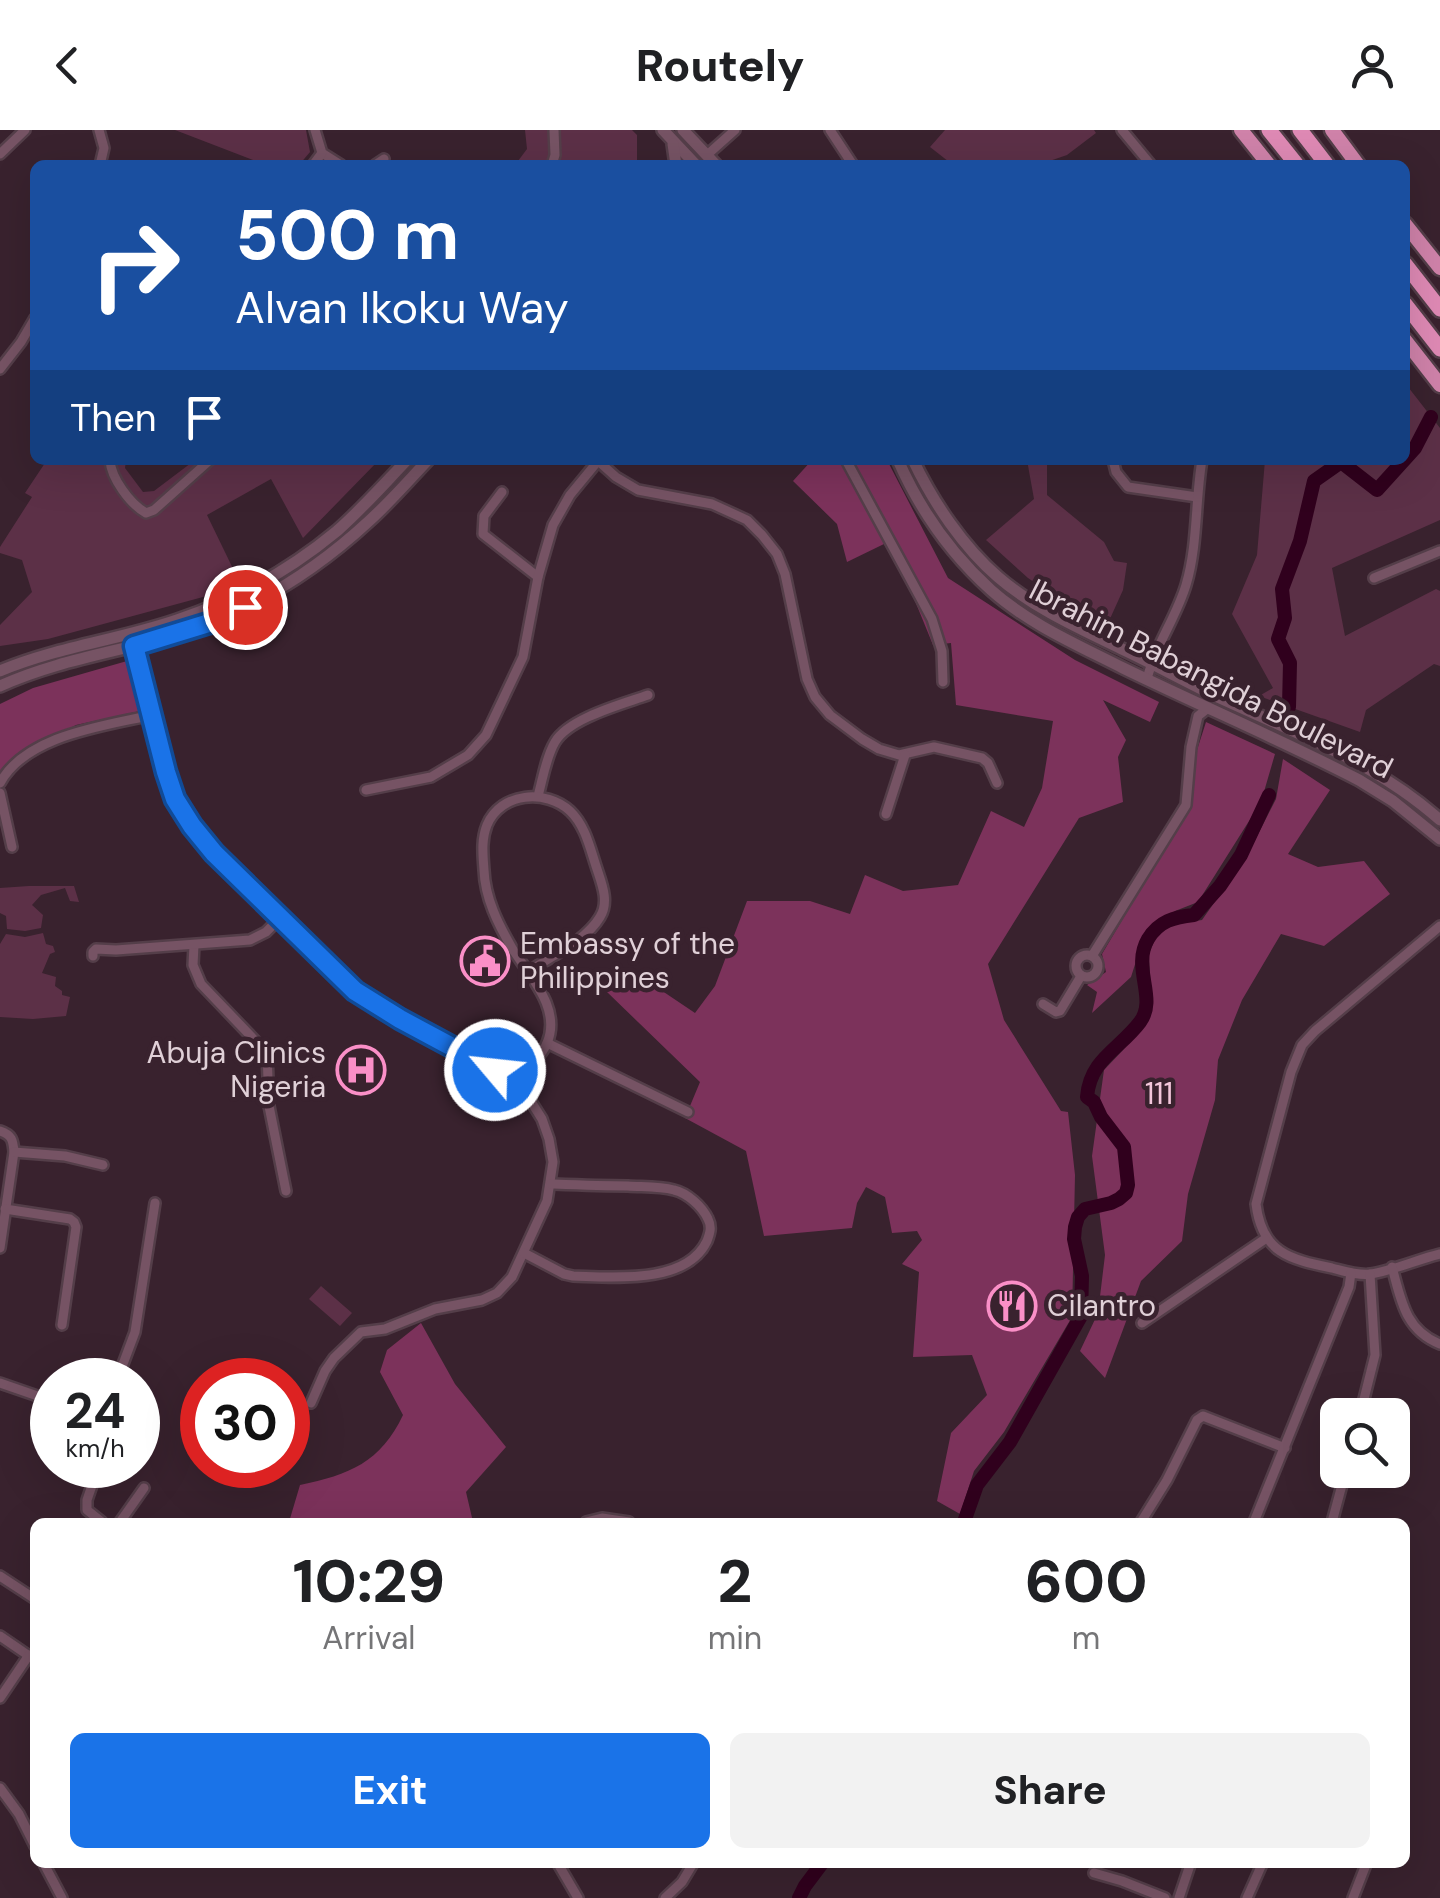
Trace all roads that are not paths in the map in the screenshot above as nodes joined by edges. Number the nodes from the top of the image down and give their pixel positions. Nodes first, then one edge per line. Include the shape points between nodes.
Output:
1 (26, 130) edge
2 (99, 130) edge
3 (316, 130) edge
4 (554, 130) edge
5 (683, 130) edge
6 (735, 130) edge
7 (830, 130) edge
8 (1122, 130) edge
9 (1241, 130) edge
10 (1269, 130) edge
11 (1300, 130) edge
12 (1332, 130) edge
13 (668, 135) edge
14 (0, 154) edge
15 (322, 154) junction
16 (708, 159) edge
17 (101, 160) edge
18 (317, 160) edge
19 (332, 160) edge
20 (554, 160) edge
21 (675, 160) edge
22 (689, 160) edge
23 (850, 160) edge
24 (1147, 160) edge
25 (1265, 160) edge
26 (1292, 160) edge
27 (1323, 160) edge
28 (1354, 160) edge
29 (1410, 230) edge
30 (1440, 268) edge
31 (1410, 270) edge
32 (1440, 309) edge
33 (1410, 310) edge
34 (30, 327) edge
35 (1410, 347) edge
36 (1440, 349) edge
37 (0, 369) edge
38 (1440, 386) edge
39 (110, 465) edge
40 (204, 465) edge
41 (402, 465) edge
42 (423, 465) edge
43 (593, 465) edge
44 (603, 465) edge
45 (849, 465) edge
46 (900, 465) edge
47 (916, 465) edge
48 (1114, 465) edge
49 (1201, 465) edge
50 (502, 492) dead end
51 (1197, 497) junction
52 (1440, 551) edge
53 (538, 577) junction
54 (1374, 578) dead end
55 (132, 640) junction
56 (1151, 663) junction
57 (0, 671) edge
58 (1147, 679) junction
59 (943, 682) dead end
60 (0, 686) edge
61 (648, 694) dead end
62 (1208, 708) junction
63 (152, 714) junction
64 (905, 755) junction
65 (0, 783) edge
66 (997, 783) dead end
67 (366, 790) dead end
68 (0, 793) edge
69 (538, 796) junction
70 (886, 814) dead end
71 (1440, 820) edge
72 (1440, 839) edge
73 (12, 847) dead end
74 (280, 918) junction
75 (1440, 926) edge
76 (194, 945) junction
77 (92, 956) dead end
78 (1092, 956) junction
79 (528, 972) junction
80 (1081, 976) junction
81 (1042, 1004) dead end
82 (548, 1043) junction
83 (509, 1080) junction
84 (688, 1112) dead end
85 (0, 1131) edge
86 (14, 1152) junction
87 (103, 1166) dead end
88 (551, 1184) junction
89 (286, 1191) dead end
90 (155, 1204) dead end
91 (5, 1209) junction
92 (1265, 1238) junction
93 (0, 1248) edge
94 (524, 1252) junction
95 (1440, 1254) edge
96 (1392, 1267) junction
97 (1351, 1272) junction
98 (1370, 1274) junction
99 (1142, 1324) dead end
100 (62, 1325) dead end
101 (1440, 1344) edge
102 (125, 1358) edge
103 (0, 1383) edge
104 (30, 1394) edge
105 (1364, 1398) edge
106 (311, 1403) dead end
107 (1285, 1448) junction
108 (91, 1488) edge
109 (144, 1488) dead end
110 (1341, 1488) edge
111 (97, 1518) edge
112 (123, 1518) edge
113 (1143, 1518) edge
114 (1256, 1518) edge
115 (1333, 1518) edge
116 (0, 1576) edge
117 (30, 1595) edge
118 (0, 1636) edge
119 (30, 1657) edge
120 (30, 1660) edge
121 (0, 1698) edge
122 (0, 1788) edge
123 (30, 1837) edge
124 (47, 1868) edge
125 (560, 1868) edge
126 (690, 1868) edge
127 (1189, 1868) edge
128 (1260, 1868) edge
129 (1365, 1868) edge
130 (1094, 1873) dead end
131 (62, 1898) edge
132 (578, 1898) edge
133 (665, 1898) edge
134 (1165, 1898) edge
135 (1178, 1898) edge
136 (1247, 1898) edge
137 (1353, 1898) edge

1 - 14 street
2 - 17 street
3 - 15 street
4 - 20 street
5 - 16 street
6 - 16 street
7 - 23 street
8 - 24 street
9 - 25 highway
10 - 26 highway
11 - 27 highway
12 - 28 highway
13 - 21 street
13 - 22 street
15 - 18 street
15 - 19 street
29 - 30 highway
31 - 32 highway
33 - 36 highway
34 - 37 street
35 - 38 highway
39 - 40 street via 146,513
41 - 55 street via 297,560 252,588
42 - 55 street via 307,572 222,619
43 - 53 street via 553,526
44 - 64 street via 638,490 712,504 747,520 781,564 806,679 816,697 862,739
45 - 59 street via 932,620
46 - 58 street, Ibrahim Babangida Boulevard via 942,538 993,592 1042,626
47 - 56 street, Ibrahim Babangida Boulevard via 963,540 997,576 1052,614
48 - 51 street via 1128,487
49 - 51 street
50 - 53 street via 484,516 483,534
51 - 56 street via 1188,581
52 - 54 street
53 - 67 street via 523,657 479,744 431,777
55 - 57 street via 68,648
55 - 60 street
55 - 63 street
56 - 58 street
56 - 71 street, Ibrahim Babangida Boulevard via 1333,749
58 - 62 street, Ibrahim Babangida Boulevard
61 - 69 street via 564,731
62 - 72 street, Ibrahim Babangida Boulevard via 1359,780
62 - 78 street via 1198,716 1186,805
63 - 65 street via 50,741
63 - 74 street via 175,799 214,853
64 - 66 street via 934,748 982,758
64 - 70 street
68 - 73 street
69 - 79 street via 506,804 489,820 483,838 493,912
69 - 79 street via 579,822 605,900 599,920 579,939
74 - 76 street via 250,940
74 - 83 street via 355,991
75 - 92 street via 1315,1031 1297,1054 1256,1204
76 - 77 street via 96,949
76 - 89 street via 201,984 267,1054 269,1106
78 - 80 street via 1078,958
78 - 80 street via 1097,972
79 - 82 street via 551,1016
80 - 81 street via 1060,1011
82 - 83 street
82 - 84 street
83 - 88 street via 542,1119
85 - 86 street via 13,1140
86 - 87 street
86 - 91 street
88 - 94 street
88 - 94 street via 677,1190 708,1216 710,1234 696,1256 646,1278 573,1276
90 - 102 street
91 - 93 street
91 - 100 street via 74,1222
92 - 97 street via 1304,1262
92 - 99 street
94 - 106 street via 512,1277 482,1300 360,1332 325,1371
95 - 96 street
96 - 98 street
96 - 101 street via 1409,1321
97 - 98 street
97 - 107 street
98 - 105 street via 1375,1355
103 - 104 street
107 - 113 street via 1203,1416
107 - 114 street
108 - 111 street via 87,1510
109 - 112 street
110 - 115 street
116 - 117 street
118 - 119 street
120 - 121 street
122 - 123 street
124 - 131 street
125 - 132 street
126 - 133 street
127 - 135 street
128 - 136 street
129 - 137 street
130 - 134 street

